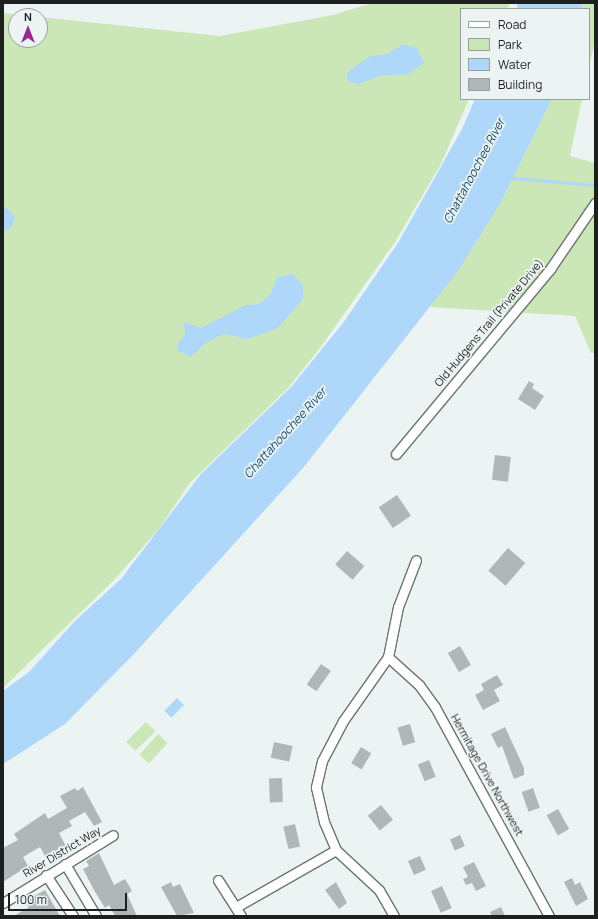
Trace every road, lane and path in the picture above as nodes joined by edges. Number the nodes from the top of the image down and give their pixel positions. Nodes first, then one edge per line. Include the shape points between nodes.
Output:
1 (595, 203) edge
2 (396, 454) dead end
3 (416, 560) dead end
4 (388, 657) junction
5 (113, 835) dead end
6 (336, 850) junction
7 (65, 864) junction
8 (46, 875) junction
9 (218, 880) dead end
10 (3, 903) edge
11 (236, 907) junction
12 (73, 916) edge
13 (96, 916) edge
14 (241, 916) edge
15 (394, 916) edge
16 (549, 916) edge

1 - 2 street, Old Hudgens Trail (Private Drive) via 550,269
3 - 4 street via 398,607
4 - 6 street via 343,721 322,761 316,787 324,822
4 - 16 street, Hermitage Drive Northwest via 419,686 435,707
5 - 7 street, River District Way
6 - 11 street
6 - 15 street via 379,890
7 - 8 street, River District Way
7 - 13 street
8 - 10 street, River District Way
8 - 12 street
9 - 11 street
11 - 14 street

